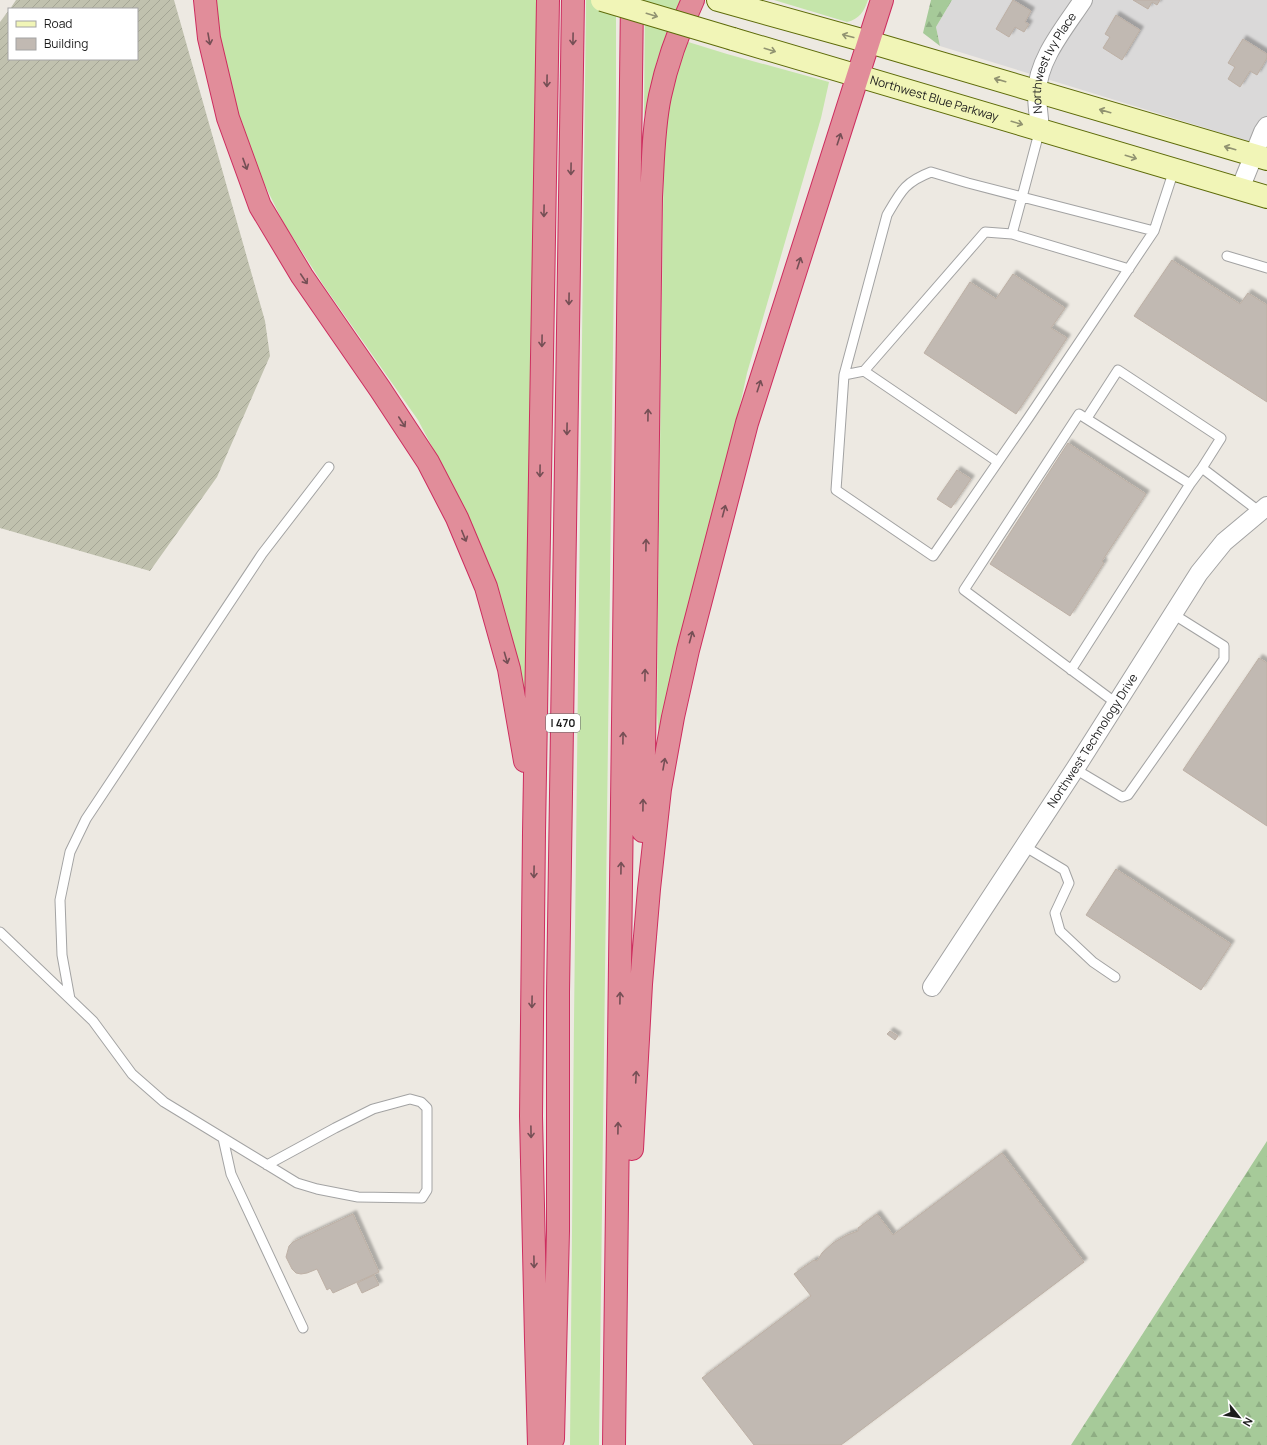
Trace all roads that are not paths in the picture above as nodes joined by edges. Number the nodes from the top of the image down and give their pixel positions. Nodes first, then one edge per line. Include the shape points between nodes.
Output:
1 (205, 0) edge
2 (548, 0) edge
3 (573, 0) edge
4 (602, 0) edge
5 (632, 0) edge
6 (694, 0) edge
7 (718, 0) edge
8 (882, 0) edge
9 (1083, 0) edge
10 (870, 42) junction
11 (858, 77) junction
12 (1037, 91) junction
13 (1267, 126) edge
14 (1040, 129) junction
15 (1261, 157) edge
16 (1174, 170) junction
17 (1240, 189) junction
18 (1022, 197) junction
19 (1267, 197) edge
20 (1154, 231) junction
21 (1012, 234) junction
22 (1227, 256) dead end
23 (1267, 268) edge
24 (1129, 269) junction
25 (864, 371) junction
26 (844, 375) junction
27 (1087, 418) junction
28 (998, 462) junction
29 (330, 467) dead end
30 (1202, 468) junction
31 (1190, 484) junction
32 (1263, 509) edge
33 (1173, 614) junction
34 (1071, 670) junction
35 (1116, 703) junction
36 (1075, 769) junction
37 (534, 833) junction
38 (1024, 846) junction
39 (0, 932) edge
40 (1115, 977) dead end
41 (641, 984) junction
42 (932, 987) dead end
43 (70, 999) junction
44 (222, 1138) junction
45 (267, 1165) junction
46 (302, 1328) dead end
47 (615, 1405) junction
48 (539, 1445) edge
49 (553, 1445) edge
50 (614, 1445) edge

1 -> 37 highway via 209,38 228,118 260,206 302,276 428,462 457,518 486,588 509,669 524,746
2 -> 37 highway
3 -> 49 highway, I 470 via 558,992 558,1231
4 -> 11 street, Northwest Blue Parkway, bridge
47 -> 5 highway
41 -> 6 highway via 651,197 660,96 670,59
10 -> 7 street
8 - 10 highway
9 - 12 street, Northwest Ivy Place via 1042,66
10 - 11 highway
12 -> 10 street
11 -> 14 street, Northwest Blue Parkway
41 -> 11 highway via 660,789 688,650 747,424
12 - 14 street, Northwest Ivy Place
15 -> 12 street
13 - 15 street
14 -> 16 street, Northwest Blue Parkway
14 - 18 lane
15 - 17 street
16 - 17 street, Northwest Blue Parkway
16 - 20 lane
17 - 19 street, Northwest Blue Parkway
18 - 20 lane
18 - 21 lane
18 - 26 lane via 931,172 914,178 900,192 887,215
20 - 24 lane
21 - 24 lane
21 - 25 lane via 985,232
22 - 23 lane
24 - 28 lane
25 - 26 lane
25 - 28 lane
26 - 28 lane via 836,490 933,556
27 - 30 lane via 1118,370 1221,438
27 - 31 lane
27 - 34 lane via 1080,414 964,590
29 - 43 lane via 262,554 86,819 70,852 60,900 62,955
30 - 31 lane
30 - 32 lane
31 - 34 lane
32 - 33 street, Northwest Technology Drive via 1224,542 1199,573
33 - 35 street, Northwest Technology Drive
33 - 36 lane via 1224,646 1224,659 1128,795 1122,798
34 - 35 lane
35 - 36 street, Northwest Technology Drive
36 - 38 street, Northwest Technology Drive
37 -> 48 highway via 531,1116
38 - 40 lane via 1064,870 1069,883 1055,913 1060,931 1093,962
38 - 42 street, Northwest Technology Drive
39 - 43 lane
47 -> 41 highway
43 - 44 lane via 93,1021 132,1074 164,1102
44 - 45 lane
44 - 46 lane via 231,1174
45 - 45 lane via 373,1109 410,1099 421,1102 427,1108 427,1190 422,1198 358,1198 297,1183
47 - 50 highway

